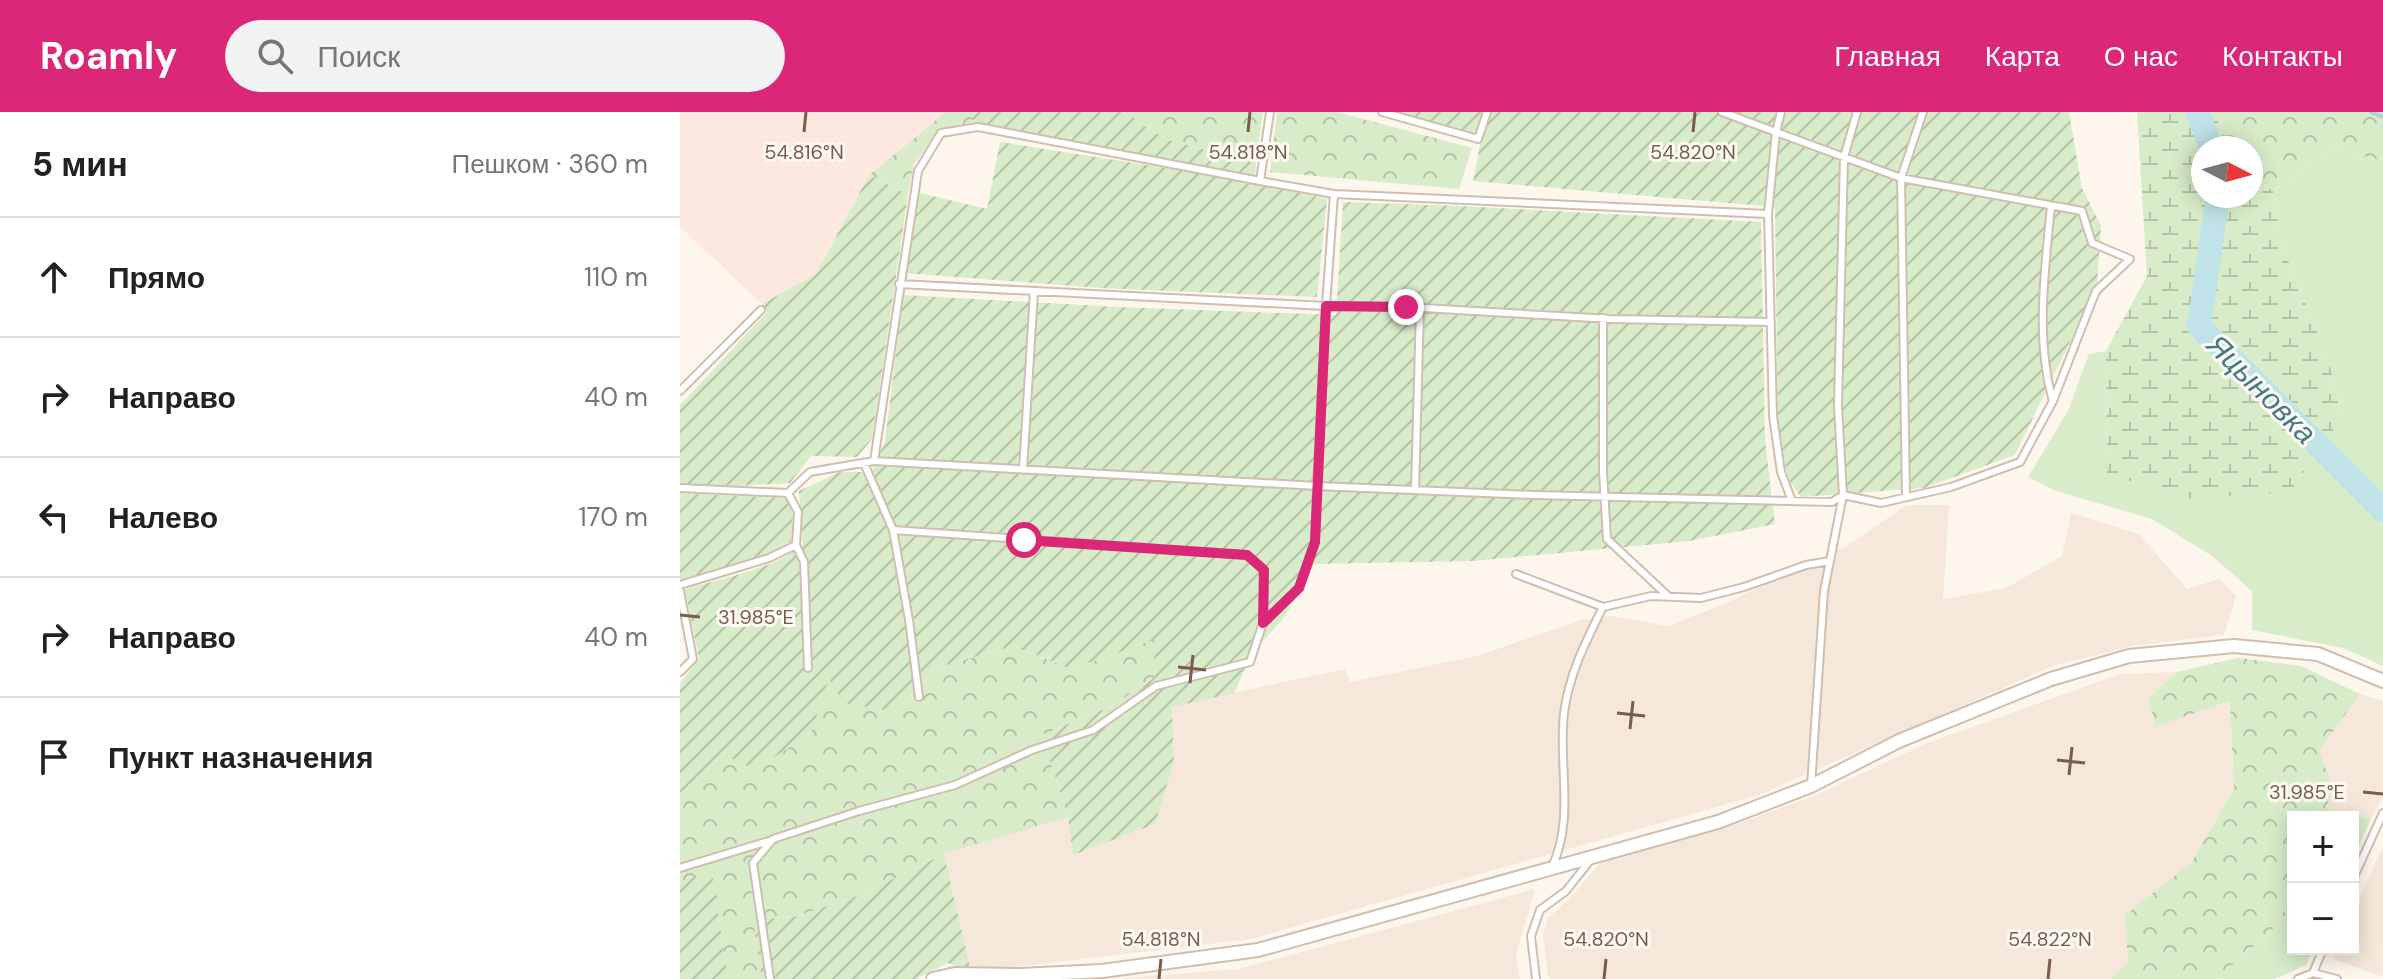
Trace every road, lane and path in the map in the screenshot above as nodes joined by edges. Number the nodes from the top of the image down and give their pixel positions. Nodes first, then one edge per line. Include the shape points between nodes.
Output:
1 (1270, 112) edge
2 (1382, 112) edge
3 (1487, 112) edge
4 (1722, 112) edge
5 (1781, 112) edge
6 (1857, 112) edge
7 (1923, 112) edge
8 (1776, 132) junction
9 (1844, 157) junction
10 (1901, 178) junction
11 (1260, 181) junction
12 (1334, 194) junction
13 (2051, 206) junction
14 (1768, 214) junction
15 (899, 284) junction
16 (1034, 291) junction
17 (1326, 306) junction
18 (1420, 308) junction
19 (761, 310) dead end
20 (1603, 318) junction
21 (1771, 322) junction
22 (680, 391) edge
23 (2053, 401) junction
24 (874, 461) junction
25 (864, 463) junction
26 (1023, 470) junction
27 (1317, 486) junction
28 (680, 488) edge
29 (1415, 490) junction
30 (788, 493) junction
31 (1843, 495) junction
32 (1604, 497) junction
33 (1906, 497) junction
34 (1792, 501) junction
35 (893, 530) junction
36 (796, 545) junction
37 (1830, 561) junction
38 (1516, 574) dead end
39 (680, 588) edge
40 (1668, 597) junction
41 (1603, 607) junction
42 (1263, 623) junction
43 (808, 668) dead end
44 (680, 672) edge
45 (2383, 681) edge
46 (919, 697) dead end
47 (1811, 786) junction
48 (2383, 813) edge
49 (773, 839) junction
50 (1594, 855) junction
51 (2359, 866) edge
52 (1552, 867) junction
53 (680, 868) edge
54 (2320, 955) edge
55 (2313, 973) junction
56 (770, 979) edge
57 (933, 979) edge
58 (1536, 979) edge
59 (2298, 979) edge
60 (2337, 979) edge

1 - 11 lane
2 - 3 lane via 1478,139
4 - 8 lane
5 - 8 lane
6 - 9 lane
7 - 10 lane
8 - 9 lane
8 - 14 lane
9 - 10 lane
9 - 31 lane via 1838,406
10 - 13 lane
10 - 33 lane
11 - 12 lane
11 - 15 lane via 978,127 941,133 918,171
12 - 14 lane
12 - 17 lane
13 - 23 lane via 2043,289 2046,378
13 - 23 lane via 2082,211 2092,243 2130,259 2096,291
14 - 21 lane
15 - 16 lane
15 - 24 lane
16 - 17 lane
16 - 26 lane
17 - 18 lane
17 - 27 lane
18 - 20 lane
18 - 29 lane
19 - 22 lane
20 - 21 lane
20 - 32 lane
21 - 34 lane via 1773,416 1781,472
23 - 33 lane via 2020,462
24 - 25 lane
24 - 26 lane
25 - 30 lane via 810,472
25 - 35 lane
26 - 27 lane
27 - 29 lane
27 - 42 lane via 1315,542 1299,588
28 - 30 lane
29 - 32 lane
30 - 36 lane via 798,512
31 - 33 lane via 1881,503
31 - 34 lane via 1832,502
31 - 37 lane
32 - 34 lane
32 - 40 lane via 1607,539
35 - 42 lane via 1247,555 1264,570
35 - 46 lane
36 - 39 lane
36 - 43 lane via 804,562
37 - 40 lane via 1701,598
37 - 47 lane
38 - 41 lane
39 - 44 lane via 693,659
40 - 41 lane
41 - 52 lane via 1576,662 1564,713 1566,814
42 - 49 lane via 1250,662 1156,686 1093,730 1032,750 955,785
45 - 47 street via 2318,654 2234,646 2129,656 2051,679 1899,741
47 - 50 street via 1718,822
48 - 51 lane
49 - 53 lane
49 - 56 lane via 753,863
50 - 52 street
50 - 58 lane via 1566,891 1540,910 1531,936
52 - 57 street via 1258,950 1102,971
54 - 55 lane
55 - 59 lane
55 - 60 lane

